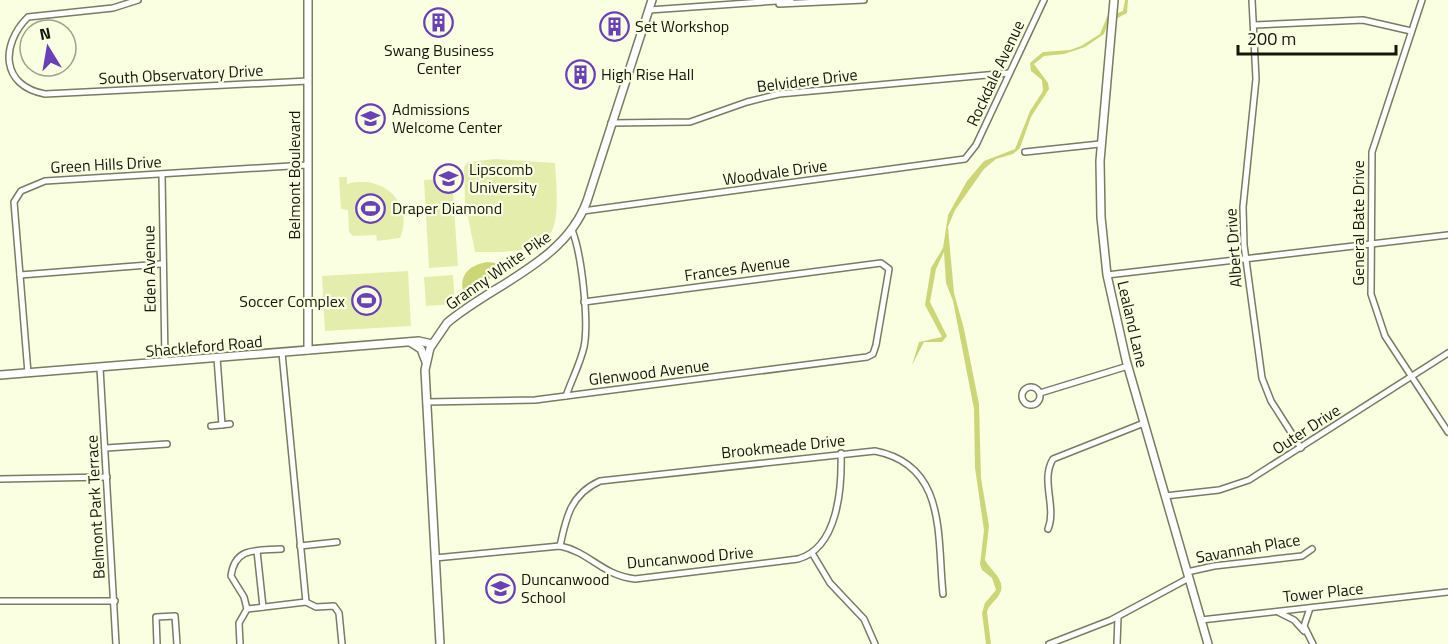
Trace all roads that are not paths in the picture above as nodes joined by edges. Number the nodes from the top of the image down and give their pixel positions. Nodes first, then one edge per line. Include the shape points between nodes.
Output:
1 (138, 0) edge
2 (308, 0) edge
3 (652, 0) edge
4 (791, 0) edge
5 (864, 0) edge
6 (1044, 0) edge
7 (1252, 0) edge
8 (1422, 0) edge
9 (769, 3) junction
10 (1114, 4) edge
11 (649, 10) junction
12 (1254, 25) junction
13 (1411, 32) junction
14 (1009, 73) junction
15 (308, 81) junction
16 (611, 123) junction
17 (1100, 144) junction
18 (1025, 152) dead end
19 (969, 156) joint
20 (307, 165) junction
21 (162, 174) junction
22 (583, 211) junction
23 (572, 230) junction
24 (1448, 235) edge
25 (1370, 243) junction
26 (1246, 258) junction
27 (161, 264) junction
28 (20, 275) junction
29 (1107, 275) junction
30 (584, 302) junction
31 (410, 342) junction
32 (432, 344) junction
33 (308, 350) junction
34 (282, 353) junction
35 (1448, 353) edge
36 (873, 354) joint
37 (217, 358) junction
38 (165, 362) junction
39 (426, 362) junction
40 (1128, 366) junction
41 (100, 368) junction
42 (28, 373) junction
43 (0, 375) edge
44 (1411, 377) junction
45 (1040, 393) dead end
46 (566, 396) junction
47 (426, 402) junction
48 (1144, 423) junction
49 (230, 424) dead end
50 (222, 425) junction
51 (211, 426) dead end
52 (1448, 432) edge
53 (167, 444) dead end
54 (106, 448) junction
55 (1301, 448) junction
56 (841, 453) junction
57 (1046, 458) dead end
58 (1052, 462) junction
59 (107, 477) junction
60 (0, 479) edge
61 (1165, 496) junction
62 (1048, 529) dead end
63 (337, 542) dead end
64 (300, 546) junction
65 (560, 546) junction
66 (280, 549) dead end
67 (1312, 549) dead end
68 (258, 551) junction
69 (812, 553) junction
70 (435, 558) junction
71 (1188, 575) junction
72 (1448, 592) edge
73 (943, 594) dead end
74 (0, 601) edge
75 (115, 601) junction
76 (306, 602) junction
77 (263, 607) junction
78 (1310, 608) junction
79 (246, 609) junction
80 (1275, 611) junction
81 (1118, 617) junction
82 (1201, 620) junction
83 (1305, 632) junction
84 (116, 644) edge
85 (157, 644) edge
86 (177, 644) edge
87 (240, 644) edge
88 (342, 644) edge
89 (440, 644) edge
90 (875, 644) edge
91 (1049, 644) edge
92 (1117, 644) edge
93 (1208, 644) edge
94 (1313, 644) edge

1 - 15 street, South Observatory Drive via 113,8 28,17 10,35 6,47 16,80 31,91 45,94
2 - 15 street, Belmont Boulevard
3 - 11 street, Granny White Pike
4 - 9 street
5 - 9 street
6 - 14 street, Rockdale Avenue
7 - 12 street, Albert Drive
8 - 13 street, General Bate Drive
9 - 11 street
10 - 17 street, Lealand Lane
11 - 16 street, Granny White Pike
12 - 13 street via 1363,20
12 - 26 street, Albert Drive via 1255,85 1242,215
13 - 25 street, General Bate Drive via 1371,152
14 - 16 street, Belvidere Drive via 779,94 690,122
14 - 19 street, Rockdale Avenue
15 - 20 street, Belmont Boulevard
16 - 22 street, Granny White Pike
17 - 18 street
17 - 29 street, Lealand Lane
19 - 22 street, Woodvale Drive via 956,162
20 - 21 street, Green Hills Drive
20 - 33 street, Belmont Boulevard
21 - 27 street, Eden Avenue
21 - 28 street, Green Hills Drive via 45,181 21,190 14,202
22 - 23 street, Granny White Pike
23 - 30 street
23 - 32 street, Granny White Pike via 532,265 453,318
24 - 25 street
25 - 26 street
25 - 44 street, General Bate Drive via 1371,294 1377,319
26 - 29 street
26 - 55 street, Albert Drive via 1262,378 1271,401
27 - 28 street
27 - 38 street, Eden Avenue
28 - 42 street, Green Hills Drive
29 - 40 street, Lealand Lane
30 - 36 street, Frances Avenue via 881,263 890,271
30 - 46 street via 585,344
31 - 32 street, Shackleford Road
31 - 33 street, Shackleford Road
31 - 39 street via 421,349
32 - 39 street, Granny White Pike
33 - 34 street, Shackleford Road
34 - 37 street, Shackleford Road
34 - 64 street
35 - 44 street, Outer Drive
36 - 46 street, Glenwood Avenue
37 - 38 street, Shackleford Road
37 - 50 street
38 - 41 street, Shackleford Road
39 - 47 street, Granny White Pike
40 - 45 street
40 - 48 street, Lealand Lane
41 - 42 street, Shackleford Road
41 - 54 street, Belmont Park Terrace
42 - 43 street, Shackleford Road
44 - 52 street, General Bate Drive
44 - 55 street, Outer Drive
46 - 47 street, Glenwood Avenue via 524,402
47 - 70 street, Granny White Pike
48 - 58 street
48 - 61 street, Lealand Lane
49 - 50 street
50 - 51 street
53 - 54 street
54 - 59 street, Belmont Park Terrace
55 - 61 street, Outer Drive via 1240,484
56 - 65 street, Brookmeade Drive via 600,481 572,504
56 - 69 street via 831,524 824,541
56 - 73 street, Brookmeade Drive via 885,453 909,463 921,475 934,507
57 - 58 street
58 - 62 street via 1048,473
59 - 60 street
59 - 75 street, Belmont Park Terrace
61 - 71 street, Lealand Lane
63 - 64 street
64 - 76 street
65 - 69 street, Duncanwood Drive via 579,552 609,573 635,579 783,561
65 - 70 street, Duncanwood Drive
66 - 68 street
67 - 71 street, Savannah Place via 1302,556 1214,566
68 - 77 street
68 - 79 street via 239,555 231,574
69 - 90 street via 830,583 864,619
70 - 89 street, Granny White Pike
71 - 81 street
71 - 82 street, Lealand Lane
72 - 78 street, Tower Place
74 - 75 street
75 - 84 street, Belmont Park Terrace
76 - 77 street
76 - 88 street via 316,607 336,607
77 - 79 street
78 - 80 street, Tower Place
78 - 83 street via 1304,621
79 - 87 street via 239,623
80 - 82 street, Tower Place
80 - 83 street via 1294,620
81 - 91 street
81 - 92 street
82 - 93 street, Lealand Lane
83 - 94 street
85 - 86 street via 156,617 175,616

